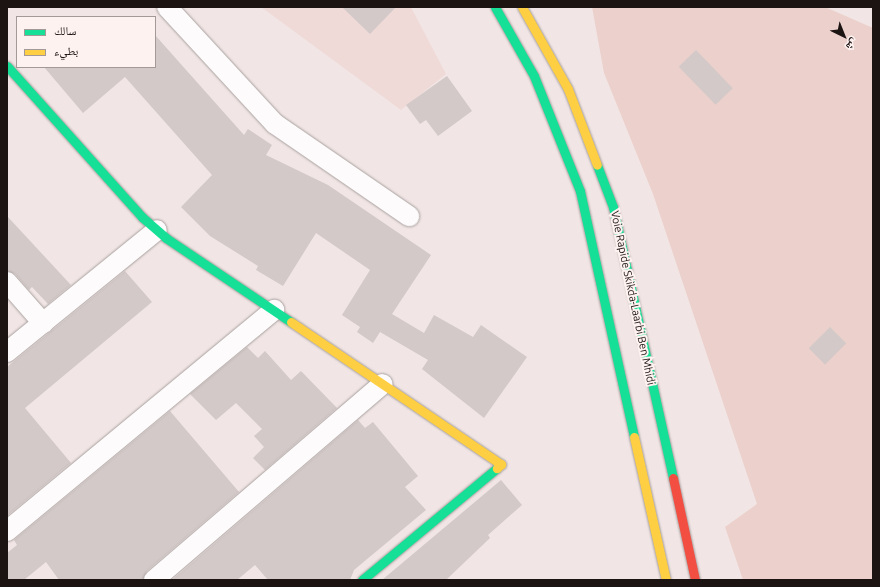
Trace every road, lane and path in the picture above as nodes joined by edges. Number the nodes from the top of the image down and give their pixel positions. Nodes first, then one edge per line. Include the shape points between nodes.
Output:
1 (167, 7) edge
2 (495, 7) edge
3 (522, 7) edge
4 (7, 66) edge
5 (409, 216) dead end
6 (157, 230) junction
7 (7, 282) edge
8 (274, 310) junction
9 (43, 323) junction
10 (7, 352) edge
11 (383, 384) junction
12 (7, 531) edge
13 (154, 580) edge
14 (362, 580) edge
15 (666, 580) edge
16 (695, 580) edge

1 - 5 street via 275,124
2 - 15 main road via 534,76 580,191
3 - 16 main road, Voie Rapide Skikda-Laarbi Ben Mhidi via 568,89 613,207
4 - 6 main road
6 - 8 main road
6 - 9 street
7 - 9 street
8 - 11 main road
8 - 12 street
9 - 10 street
11 - 13 street
11 - 14 main road via 501,464

